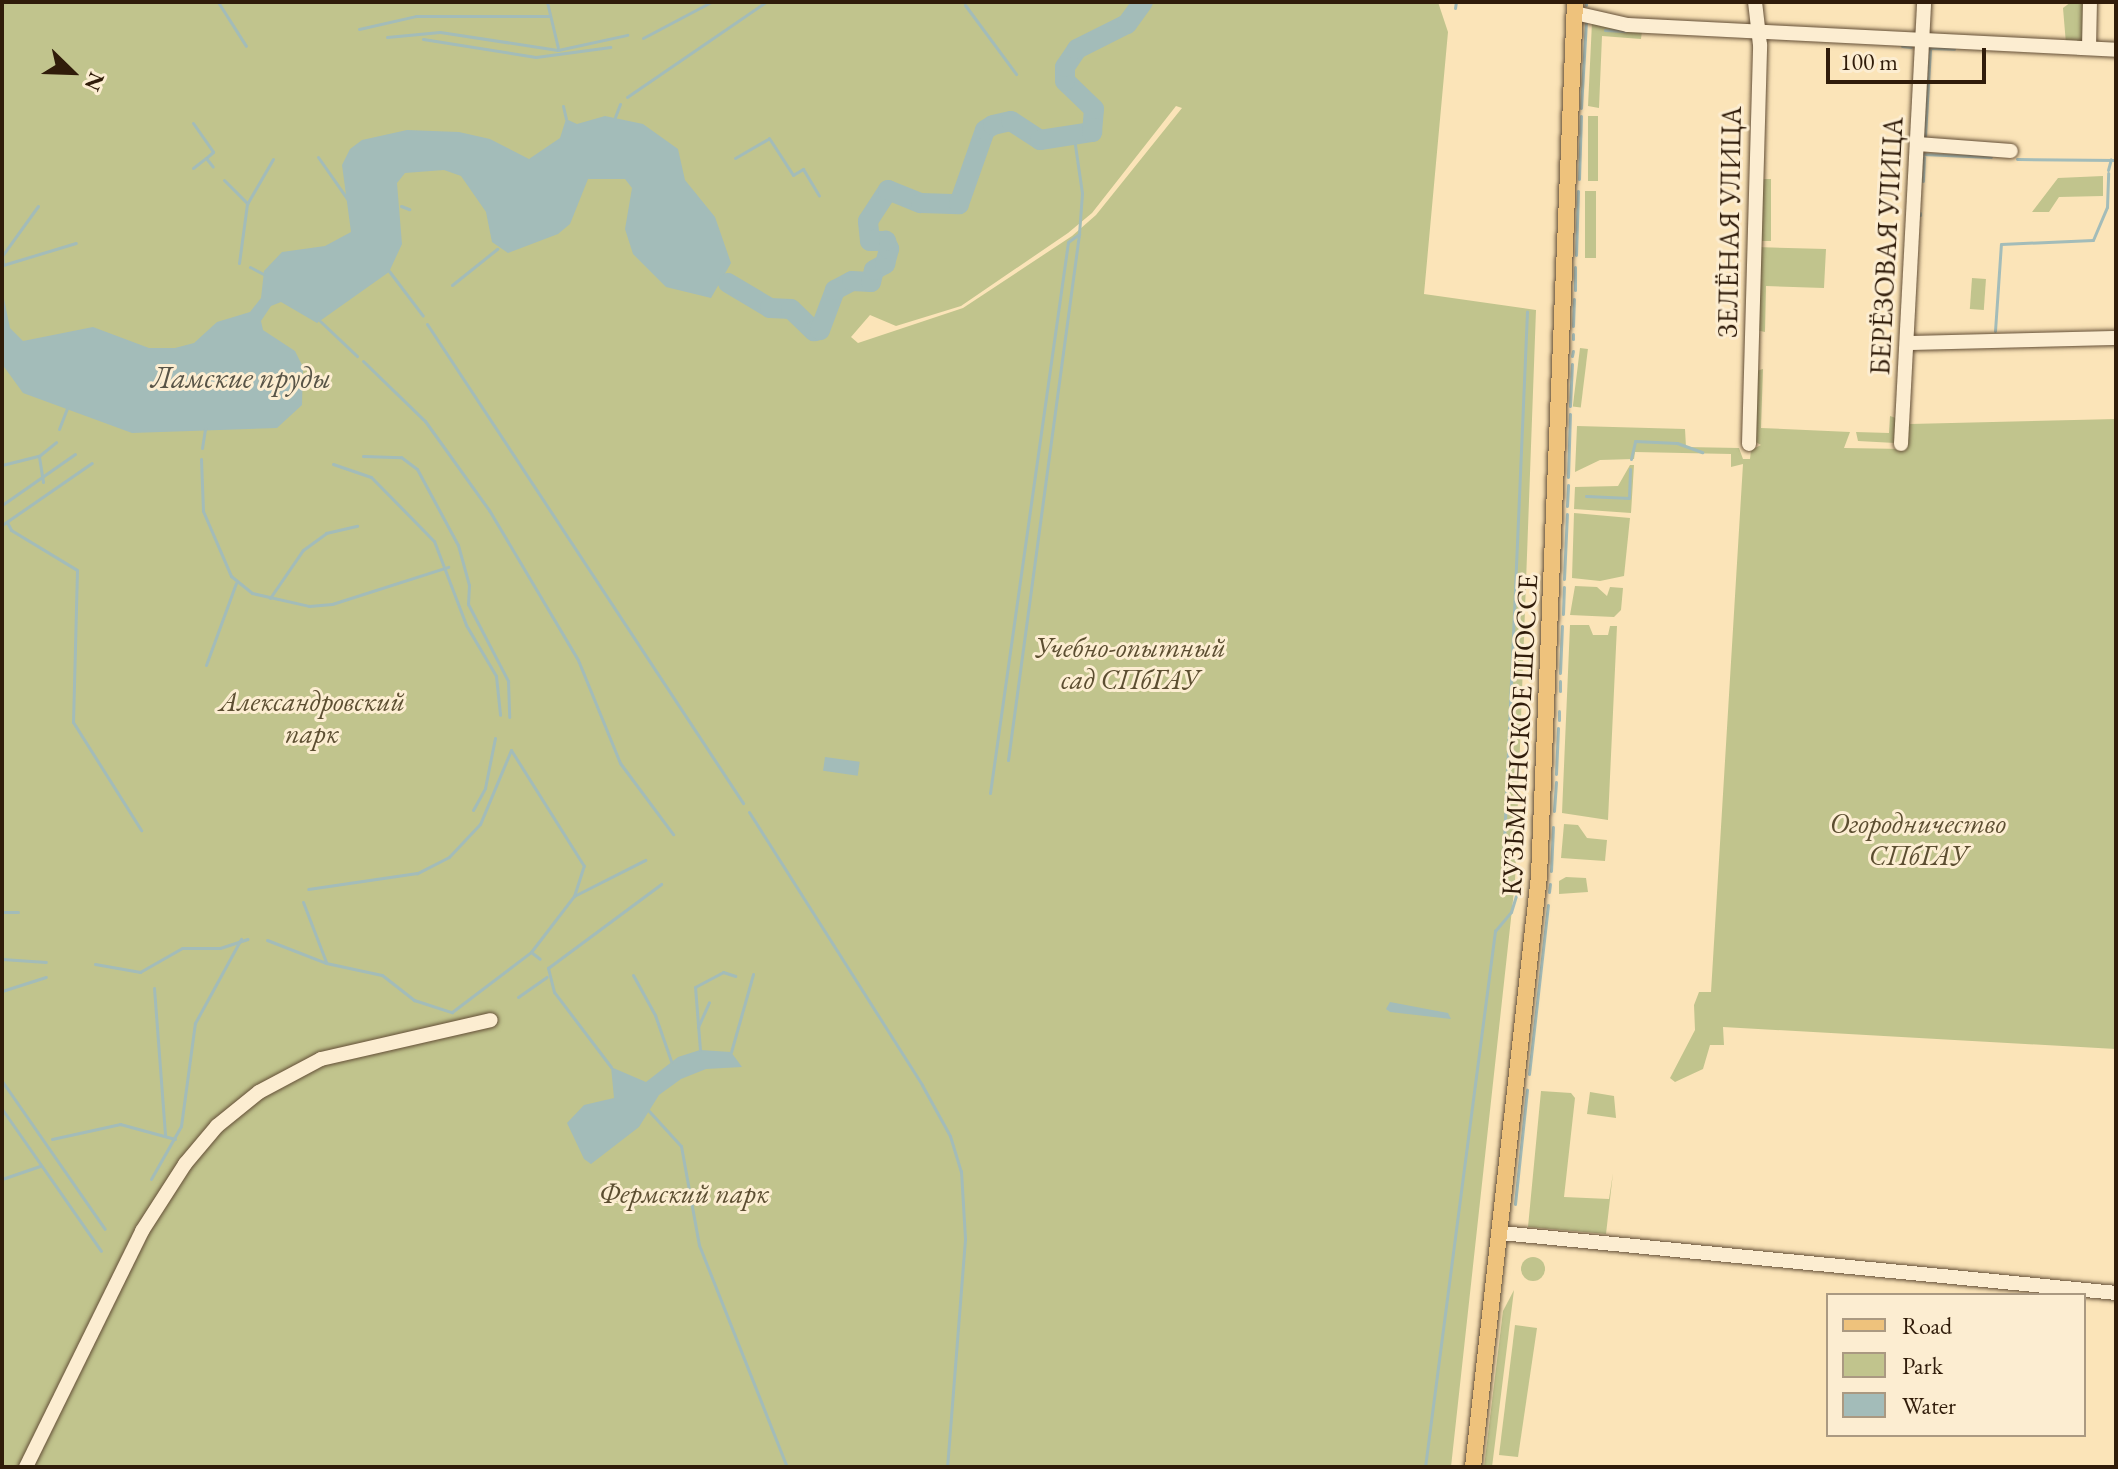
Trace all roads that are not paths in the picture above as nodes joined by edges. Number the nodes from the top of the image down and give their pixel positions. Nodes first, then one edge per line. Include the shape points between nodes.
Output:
1 (1755, 2) edge
2 (1924, 2) edge
3 (2090, 2) edge
4 (1575, 7) edge
5 (1759, 31) junction
6 (1922, 40) junction
7 (2089, 48) junction
8 (2116, 50) edge
9 (1918, 144) junction
10 (2011, 151) dead end
11 (2116, 338) edge
12 (1908, 343) junction
13 (1749, 444) dead end
14 (1901, 444) dead end
15 (491, 1020) dead end
16 (1501, 1233) junction
17 (2116, 1293) edge
18 (26, 1467) edge
19 (1473, 1467) edge

1 - 5 street, ЗЕЛЁНАЯ УЛИЦА
2 - 6 street, БЕРЁЗОВАЯ УЛИЦА
3 - 7 street
4 - 5 street via 1628,25
4 - 16 main road, КУЗЬМИНСКОЕ ШОССЕ via 1542,833
5 - 6 street
5 - 13 street, ЗЕЛЁНАЯ УЛИЦА
6 - 7 street
6 - 9 street, БЕРЁЗОВАЯ УЛИЦА
7 - 8 street
9 - 10 street
9 - 12 street, БЕРЁЗОВАЯ УЛИЦА
11 - 12 street
12 - 14 street, БЕРЁЗОВАЯ УЛИЦА
15 - 18 street via 321,1059 259,1092 217,1126 142,1231
16 - 17 street
16 - 19 main road, КУЗЬМИНСКОЕ ШОССЕ

